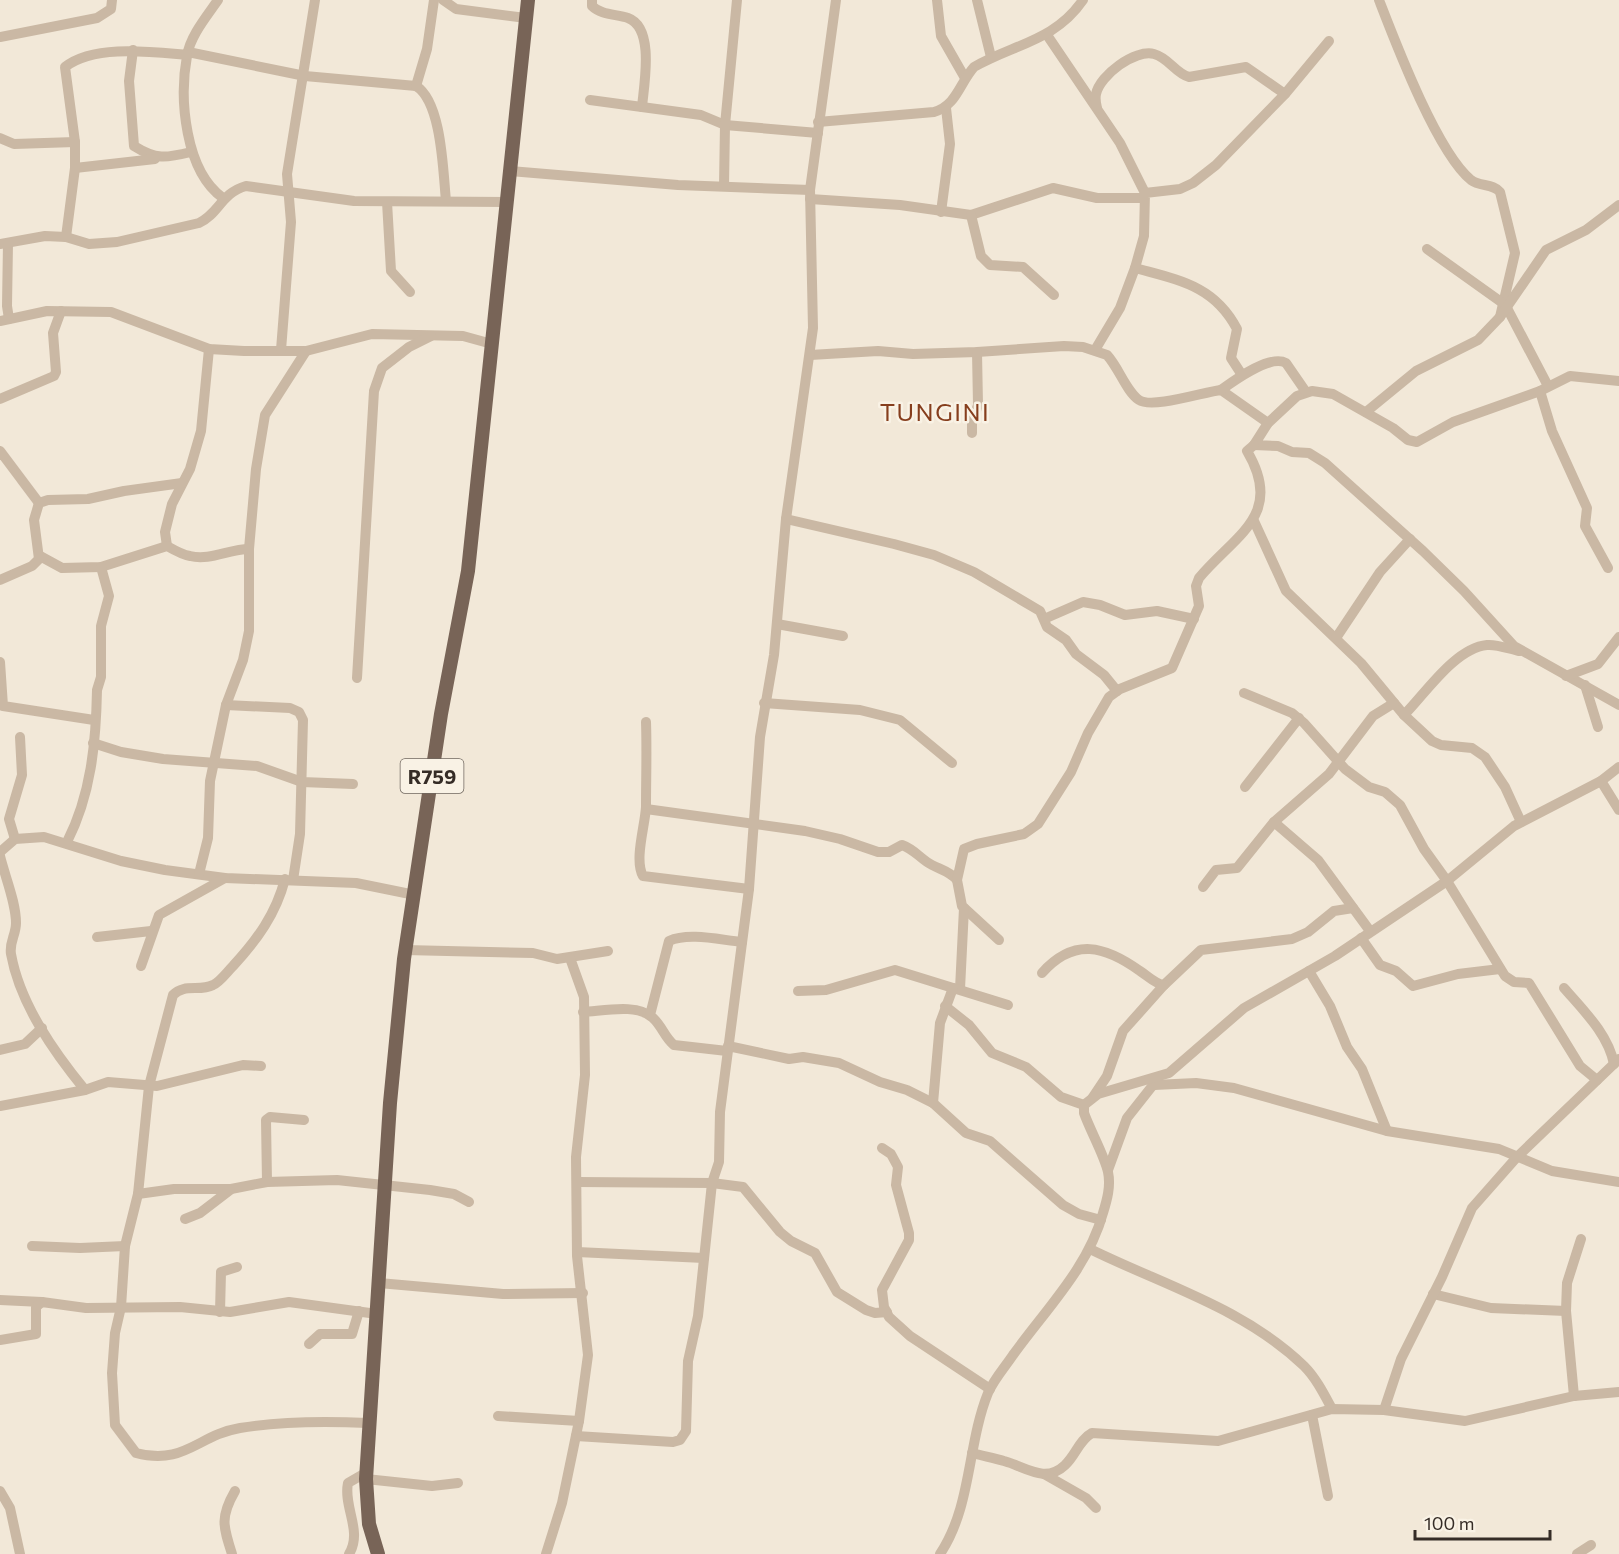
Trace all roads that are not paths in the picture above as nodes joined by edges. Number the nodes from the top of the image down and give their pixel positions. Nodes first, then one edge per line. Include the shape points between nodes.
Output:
1 (112, 0) edge
2 (218, 0) edge
3 (315, 0) edge
4 (434, 0) edge
5 (443, 0) edge
6 (528, 0) edge
7 (592, 0) edge
8 (737, 0) edge
9 (836, 0) edge
10 (937, 0) edge
11 (977, 0) edge
12 (1083, 0) edge
13 (1379, 0) edge
14 (526, 18) junction
15 (1047, 35) junction
16 (0, 37) edge
17 (1329, 41) dead end
18 (133, 50) junction
19 (187, 54) junction
20 (991, 57) junction
21 (305, 76) junction
22 (965, 78) junction
23 (416, 86) junction
24 (1285, 94) junction
25 (590, 100) dead end
26 (642, 107) junction
27 (946, 108) junction
28 (1097, 108) junction
29 (725, 124) junction
30 (818, 127) junction
31 (0, 138) edge
32 (75, 142) junction
33 (191, 152) junction
34 (171, 157) junction
35 (75, 168) junction
36 (510, 171) junction
37 (724, 186) junction
38 (288, 192) junction
39 (810, 195) junction
40 (1144, 196) junction
41 (223, 198) junction
42 (446, 201) junction
43 (387, 202) junction
44 (507, 202) junction
45 (1619, 206) edge
46 (941, 212) junction
47 (972, 215) junction
48 (66, 237) junction
49 (4, 243) edge
50 (1427, 249) dead end
51 (1135, 268) junction
52 (410, 292) dead end
53 (1054, 294) dead end
54 (1504, 310) junction
55 (61, 311) junction
56 (5, 320) edge
57 (434, 335) junction
58 (492, 345) junction
59 (209, 350) junction
60 (281, 350) junction
61 (1095, 350) junction
62 (306, 351) junction
63 (977, 352) junction
64 (810, 355) junction
65 (1242, 375) junction
66 (1619, 381) edge
67 (1544, 388) junction
68 (1221, 390) junction
69 (1306, 392) junction
70 (1, 398) edge
71 (1366, 412) junction
72 (1268, 423) junction
73 (972, 433) dead end
74 (1259, 445) junction
75 (0, 451) edge
76 (1258, 471) junction
77 (182, 483) junction
78 (39, 503) junction
79 (786, 519) junction
80 (1254, 521) junction
81 (1410, 539) junction
82 (167, 546) junction
83 (249, 549) junction
84 (40, 556) junction
85 (101, 567) junction
86 (1608, 568) dead end
87 (0, 580) edge
88 (1044, 619) junction
89 (1194, 619) junction
90 (777, 624) junction
91 (843, 636) dead end
92 (1619, 637) edge
93 (1336, 638) junction
94 (1522, 652) junction
95 (0, 662) edge
96 (1566, 676) junction
97 (357, 678) dead end
98 (1585, 685) junction
99 (1117, 691) junction
100 (1244, 693) dead end
101 (764, 703) junction
102 (1394, 704) junction
103 (226, 705) junction
104 (1619, 705) edge
105 (1404, 715) junction
106 (1299, 718) junction
107 (94, 720) junction
108 (646, 722) dead end
109 (1598, 727) dead end
110 (20, 737) dead end
111 (93, 743) junction
112 (1337, 762) junction
113 (215, 763) junction
114 (952, 763) dead end
115 (1619, 767) edge
116 (1601, 781) junction
117 (302, 782) junction
118 (353, 784) dead end
119 (1245, 787) dead end
120 (646, 809) junction
121 (1619, 810) edge
122 (1274, 822) junction
123 (1521, 822) junction
124 (754, 825) junction
125 (15, 838) junction
126 (67, 842) junction
127 (0, 854) edge
128 (199, 874) junction
129 (225, 878) junction
130 (289, 880) junction
131 (957, 880) junction
132 (1447, 881) junction
133 (1203, 887) dead end
134 (749, 889) junction
135 (414, 895) junction
136 (964, 908) junction
137 (1353, 908) junction
138 (151, 931) junction
139 (1370, 931) junction
140 (97, 937) dead end
141 (1360, 938) junction
142 (999, 940) dead end
143 (742, 942) junction
144 (5, 949) edge
145 (405, 950) junction
146 (608, 951) dead end
147 (570, 958) junction
148 (141, 966) dead end
149 (1500, 969) junction
150 (1309, 971) junction
151 (1042, 973) dead end
152 (1164, 985) junction
153 (957, 988) junction
154 (1564, 988) dead end
155 (798, 991) dead end
156 (1008, 1005) dead end
157 (945, 1006) junction
158 (583, 1012) junction
159 (650, 1015) junction
160 (42, 1028) junction
161 (727, 1048) junction
162 (0, 1050) edge
163 (1615, 1051) edge
164 (1616, 1062) edge
165 (261, 1066) dead end
166 (1597, 1080) junction
167 (1157, 1081) junction
168 (149, 1086) junction
169 (85, 1090) junction
170 (1093, 1097) junction
171 (933, 1103) junction
172 (1084, 1105) junction
173 (0, 1106) edge
174 (304, 1120) dead end
175 (1387, 1131) junction
176 (882, 1148) dead end
177 (1517, 1157) junction
178 (1108, 1170) junction
179 (267, 1182) junction
180 (578, 1182) junction
181 (1619, 1182) edge
182 (712, 1183) junction
183 (385, 1184) junction
184 (231, 1190) junction
185 (138, 1194) junction
186 (469, 1202) dead end
187 (185, 1219) dead end
188 (1101, 1220) junction
189 (1581, 1239) dead end
190 (32, 1246) dead end
191 (125, 1246) junction
192 (1090, 1249) junction
193 (577, 1252) junction
194 (704, 1258) junction
195 (237, 1267) dead end
196 (379, 1283) junction
197 (583, 1293) junction
198 (1433, 1294) junction
199 (0, 1300) edge
200 (42, 1302) junction
201 (121, 1307) junction
202 (358, 1311) junction
203 (1566, 1311) junction
204 (220, 1312) junction
205 (887, 1312) junction
206 (377, 1314) junction
207 (0, 1340) edge
208 (309, 1344) dead end
209 (990, 1389) junction
210 (1619, 1392) edge
211 (1574, 1396) junction
212 (1332, 1409) junction
213 (1384, 1410) junction
214 (1312, 1415) junction
215 (498, 1416) dead end
216 (579, 1421) junction
217 (368, 1423) junction
218 (576, 1436) junction
219 (972, 1453) junction
220 (1044, 1474) junction
221 (366, 1475) junction
222 (458, 1483) dead end
223 (0, 1491) edge
224 (235, 1491) dead end
225 (1328, 1496) dead end
226 (1096, 1508) dead end
227 (1591, 1545) dead end
228 (20, 1554) edge
229 (232, 1554) edge
230 (349, 1554) edge
231 (378, 1554) edge
232 (546, 1554) edge
233 (940, 1554) edge
234 (1577, 1554) edge

1 - 16 street via 107,14 97,18
2 - 19 street
3 - 21 street
4 - 23 street via 427,49
5 - 14 street via 456,9
6 - 14 main road, R759
7 - 26 street via 597,11 633,20 639,28 647,49
8 - 29 street
9 - 30 street
10 - 22 street via 941,36
11 - 20 street
12 - 15 street via 1072,15
13 - 54 street via 1398,51 1444,145 1472,182 1500,192 1515,254
14 - 36 main road, R759
15 - 20 street
15 - 28 street
17 - 24 street
18 - 19 street
18 - 32 street via 107,52 65,67
18 - 34 street via 129,81 134,146 151,157
19 - 21 street
19 - 33 street via 185,113
20 - 22 street
21 - 23 street
21 - 38 street via 287,174
22 - 27 street
23 - 42 street via 424,91 433,108
24 - 28 street via 1246,67 1189,77 1165,58 1144,53 1121,62 1098,88
24 - 40 street via 1216,165 1193,183
25 - 26 street
26 - 29 street via 701,115
27 - 30 street
27 - 46 street via 950,144
28 - 40 street via 1120,143
29 - 30 street
29 - 37 street
30 - 39 street
31 - 32 street via 14,144
32 - 35 street
33 - 34 street
33 - 41 street via 211,189
34 - 35 street
35 - 48 street
36 - 37 street
36 - 44 main road, R759
37 - 39 street
38 - 41 street via 246,186
38 - 43 street
38 - 60 street via 291,222
39 - 46 street
39 - 64 street
40 - 47 street via 1097,198 1053,188
40 - 51 street via 1144,236
41 - 48 street via 207,219 199,223 117,242 89,244
42 - 43 street
42 - 44 street
43 - 52 street via 391,271
44 - 58 main road, R759
45 - 54 street via 1586,230 1546,250
46 - 47 street
47 - 53 street via 981,256 990,265 1023,267
48 - 49 street via 45,236
49 - 56 street
50 - 54 street
51 - 61 street via 1120,308
51 - 65 street via 1185,282 1211,296 1237,329 1231,358
54 - 67 street
54 - 71 street via 1478,340 1416,371
55 - 56 street
55 - 59 street via 111,312
55 - 70 street via 53,333 54,376
57 - 58 street via 463,336
57 - 62 street via 372,333
57 - 97 street via 409,347 382,368 374,391
58 - 135 main road, R759 via 468,571 441,714
59 - 60 street
59 - 77 street via 201,431
60 - 62 street
61 - 63 street via 1064,346
61 - 68 street via 1110,357 1143,402 1158,403
62 - 83 street via 265,415
63 - 64 street
63 - 73 street via 978,405
64 - 79 street
65 - 68 street
65 - 69 street via 1283,361
66 - 67 street via 1577,376
67 - 71 street via 1453,422 1417,442
67 - 86 street via 1552,431 1587,508 1585,526
68 - 72 street
69 - 71 street via 1333,394
69 - 72 street
72 - 74 street
74 - 76 street
74 - 76 street via 1247,451
74 - 81 street via 1309,453
75 - 78 street
76 - 80 street via 1260,507
77 - 78 street
77 - 82 street via 165,532
78 - 84 street via 34,520
79 - 88 street via 857,534 952,562 1007,590 1038,610
79 - 90 street
80 - 89 street via 1199,579 1199,606
80 - 93 street via 1284,588
81 - 93 street via 1380,572
81 - 94 street
82 - 83 street via 190,556
82 - 85 street
83 - 103 street via 249,631
84 - 85 street via 62,568
84 - 87 street via 32,566
85 - 107 street via 109,596 101,626 101,677
88 - 89 street via 1083,602 1125,615 1157,611
88 - 99 street via 1047,627 1066,640
89 - 99 street via 1170,670
90 - 91 street
90 - 101 street
92 - 96 street via 1598,664
93 - 102 street
94 - 96 street
94 - 105 street via 1491,645 1476,648 1449,666
95 - 107 street via 3,706
96 - 98 street
98 - 104 street
98 - 109 street
99 - 131 street via 1100,710 1071,772 1038,824 1024,834 966,847
100 - 106 street via 1278,705
101 - 114 street via 860,711 900,720
101 - 124 street
102 - 105 street
102 - 112 street via 1373,716
103 - 113 street
103 - 117 street via 290,708 299,712 305,730
105 - 123 street via 1437,744 1472,748 1485,757
106 - 112 street
106 - 119 street
107 - 111 street
108 - 120 street
110 - 125 street via 22,775 9,819
111 - 113 street via 121,752
111 - 126 street via 91,775 82,810
112 - 122 street via 1329,774
112 - 132 street via 1400,805
113 - 117 street via 256,766
113 - 128 street via 210,781 208,837
115 - 116 street
116 - 121 street
116 - 123 street
117 - 118 street
117 - 130 street via 300,834
120 - 124 street
120 - 134 street via 640,847 643,876
122 - 133 street via 1237,868 1216,870
122 - 137 street via 1318,860
123 - 132 street
124 - 131 street via 824,835 884,853 904,846
124 - 134 street
125 - 126 street via 44,837
125 - 127 street
126 - 128 street via 122,861
127 - 144 street via 16,921
128 - 129 street
129 - 130 street
129 - 138 street via 159,915
130 - 135 street via 356,883
130 - 168 street via 268,923 221,978 212,986 184,988 173,995
131 - 136 street
132 - 139 street
132 - 149 street
134 - 143 street
135 - 145 main road, R759
136 - 142 street
136 - 153 street
137 - 139 street
137 - 152 street via 1334,911 1308,932 1292,939 1200,950
138 - 140 street
138 - 148 street
139 - 141 street
141 - 149 street via 1380,965 1396,971 1413,986 1458,974
141 - 150 street
143 - 159 street via 669,940
143 - 161 street
144 - 160 street
145 - 147 street via 516,952
145 - 183 main road, R759
146 - 147 street
147 - 158 street via 582,987
149 - 166 street via 1510,981 1529,983 1575,1059
150 - 167 street via 1236,1013
150 - 175 street via 1362,1070
151 - 152 street via 1068,953 1087,948 1115,956
152 - 170 street via 1123,1031 1107,1076
153 - 155 street via 892,970 826,990
153 - 156 street
153 - 157 street
154 - 163 street
157 - 171 street
157 - 172 street via 969,1025 992,1053 1026,1066 1062,1097
158 - 159 street via 637,1011
158 - 180 street via 585,1075 576,1157
159 - 161 street via 674,1045
160 - 162 street via 25,1044
160 - 169 street
161 - 171 street via 789,1059 839,1062
161 - 182 street via 720,1112 720,1162
163 - 164 street
164 - 166 street
165 - 168 street via 243,1065
166 - 177 street
167 - 170 street
167 - 175 street via 1234,1088
167 - 178 street via 1126,1118
168 - 169 street via 113,1082
168 - 185 street
169 - 173 street
170 - 172 street
171 - 188 street via 966,1133 990,1141 1063,1204 1079,1214
172 - 178 street
174 - 179 street via 266,1120
175 - 177 street via 1499,1149
176 - 205 street via 891,1154 898,1167 897,1194 909,1233 882,1290
177 - 181 street via 1578,1178
177 - 198 street via 1472,1208
178 - 188 street via 1108,1196
179 - 183 street via 337,1180
179 - 184 street
180 - 182 street
180 - 193 street
182 - 194 street
182 - 205 street via 745,1189 780,1232 815,1252 837,1292 866,1310
183 - 186 street via 454,1194
183 - 196 main road, R759
184 - 185 street via 184,1188
184 - 187 street
185 - 191 street
188 - 192 street
189 - 203 street via 1567,1283
190 - 191 street
191 - 201 street
192 - 209 street
192 - 212 street via 1204,1298 1278,1345 1305,1367
193 - 194 street
193 - 197 street
194 - 218 street via 688,1361 688,1416 683,1437 674,1442
195 - 204 street via 220,1272
196 - 197 street via 503,1294
196 - 206 main road, R759
197 - 216 street via 588,1355
198 - 203 street via 1491,1308
198 - 213 street via 1401,1359
199 - 200 street
200 - 201 street via 86,1308
200 - 207 street via 36,1307 36,1334
201 - 204 street
201 - 217 street via 112,1373 115,1425 136,1453 172,1456 230,1431 271,1423
202 - 204 street via 289,1302
202 - 206 street
202 - 208 street via 354,1332 320,1334
203 - 211 street
205 - 209 street via 909,1336
206 - 217 main road, R759
209 - 219 street
210 - 211 street
211 - 213 street via 1465,1421
212 - 213 street
212 - 214 street
214 - 220 street via 1218,1442 1092,1433 1066,1464
214 - 225 street
215 - 216 street
216 - 218 street
217 - 221 main road, R759
218 - 232 street
219 - 220 street
219 - 233 street via 961,1512
220 - 226 street
221 - 222 street via 432,1486
221 - 230 street via 348,1483 355,1533 355,1544
221 - 231 main road, R759 via 369,1524
223 - 228 street via 10,1508
224 - 229 street via 225,1510 224,1522
227 - 234 street

